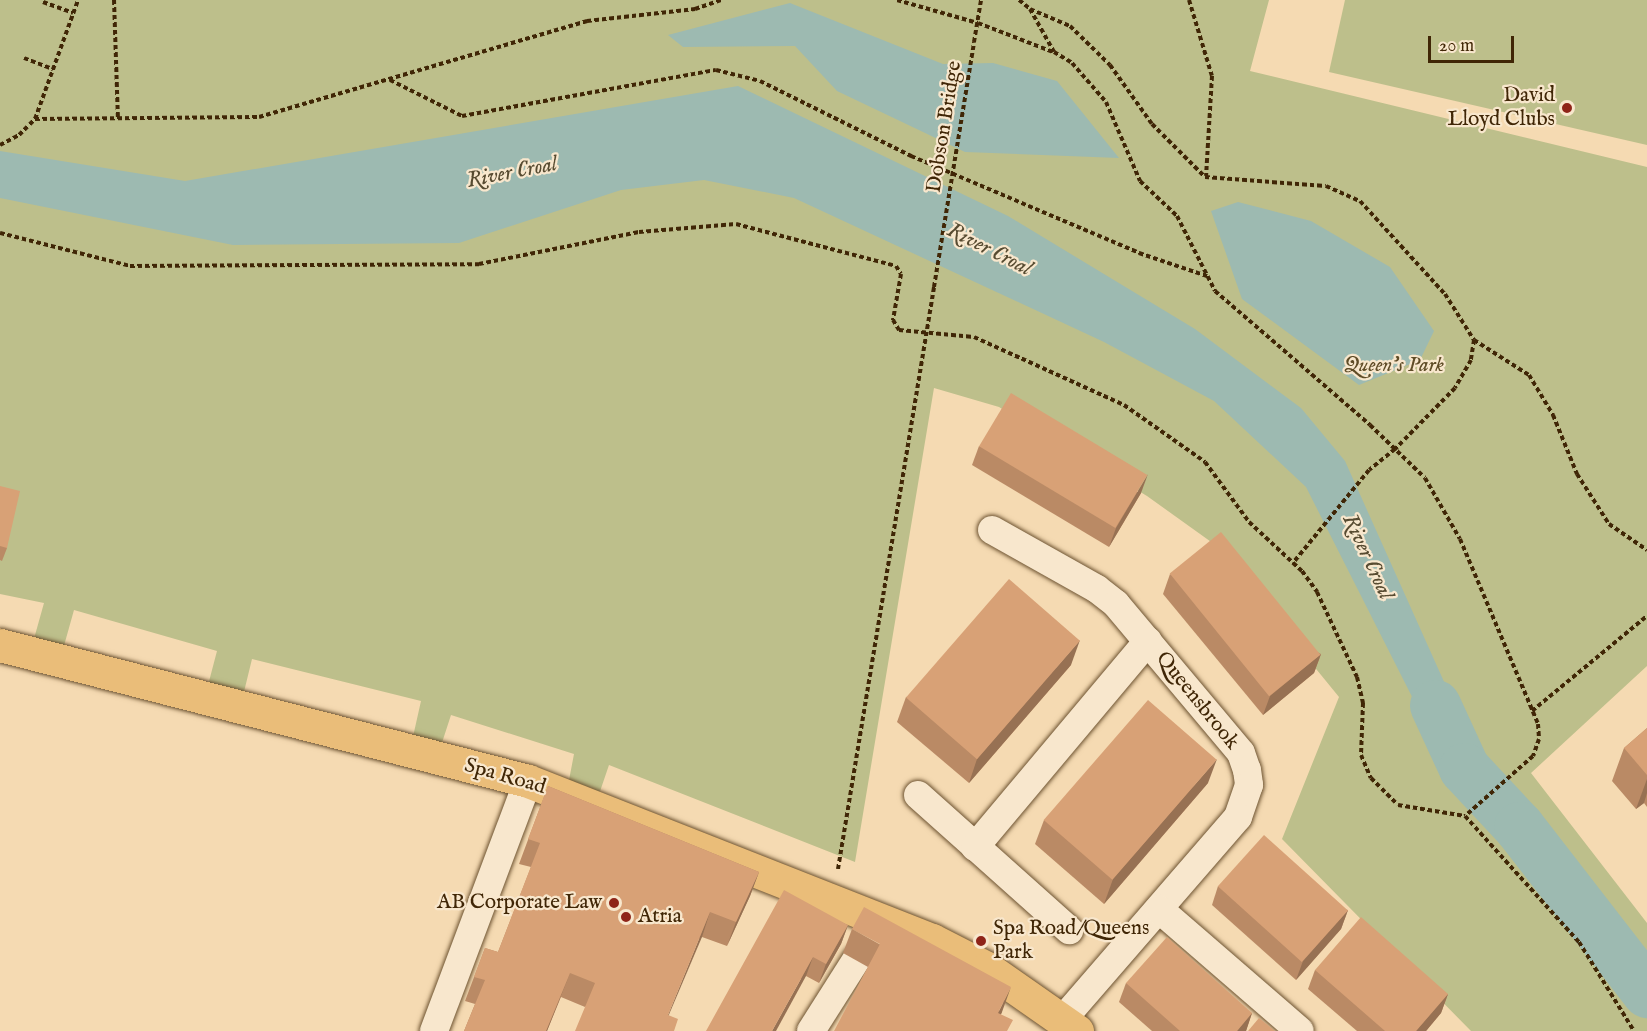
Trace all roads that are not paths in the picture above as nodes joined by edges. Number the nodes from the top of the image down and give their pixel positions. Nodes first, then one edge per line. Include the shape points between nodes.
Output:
1 (992, 530) dead end
2 (1148, 641) junction
3 (0, 645) edge
4 (528, 781) junction
5 (918, 795) dead end
6 (975, 847) junction
7 (1159, 909) junction
8 (1069, 930) dead end
9 (867, 939) junction
10 (1070, 1025) edge
11 (434, 1031) edge
12 (811, 1031) edge
13 (1300, 1031) edge

1 - 2 lane, Queensbrook via 1097,589
2 - 6 lane, Queensbrook
2 - 7 lane, Queensbrook via 1241,753 1249,785 1238,817
3 - 4 main road, Spa Road
4 - 9 main road, Spa Road via 833,899
4 - 11 lane
5 - 6 lane
6 - 8 lane
7 - 10 lane, Queensbrook
7 - 13 lane
9 - 10 main road, Spa Road via 987,968
9 - 12 lane

